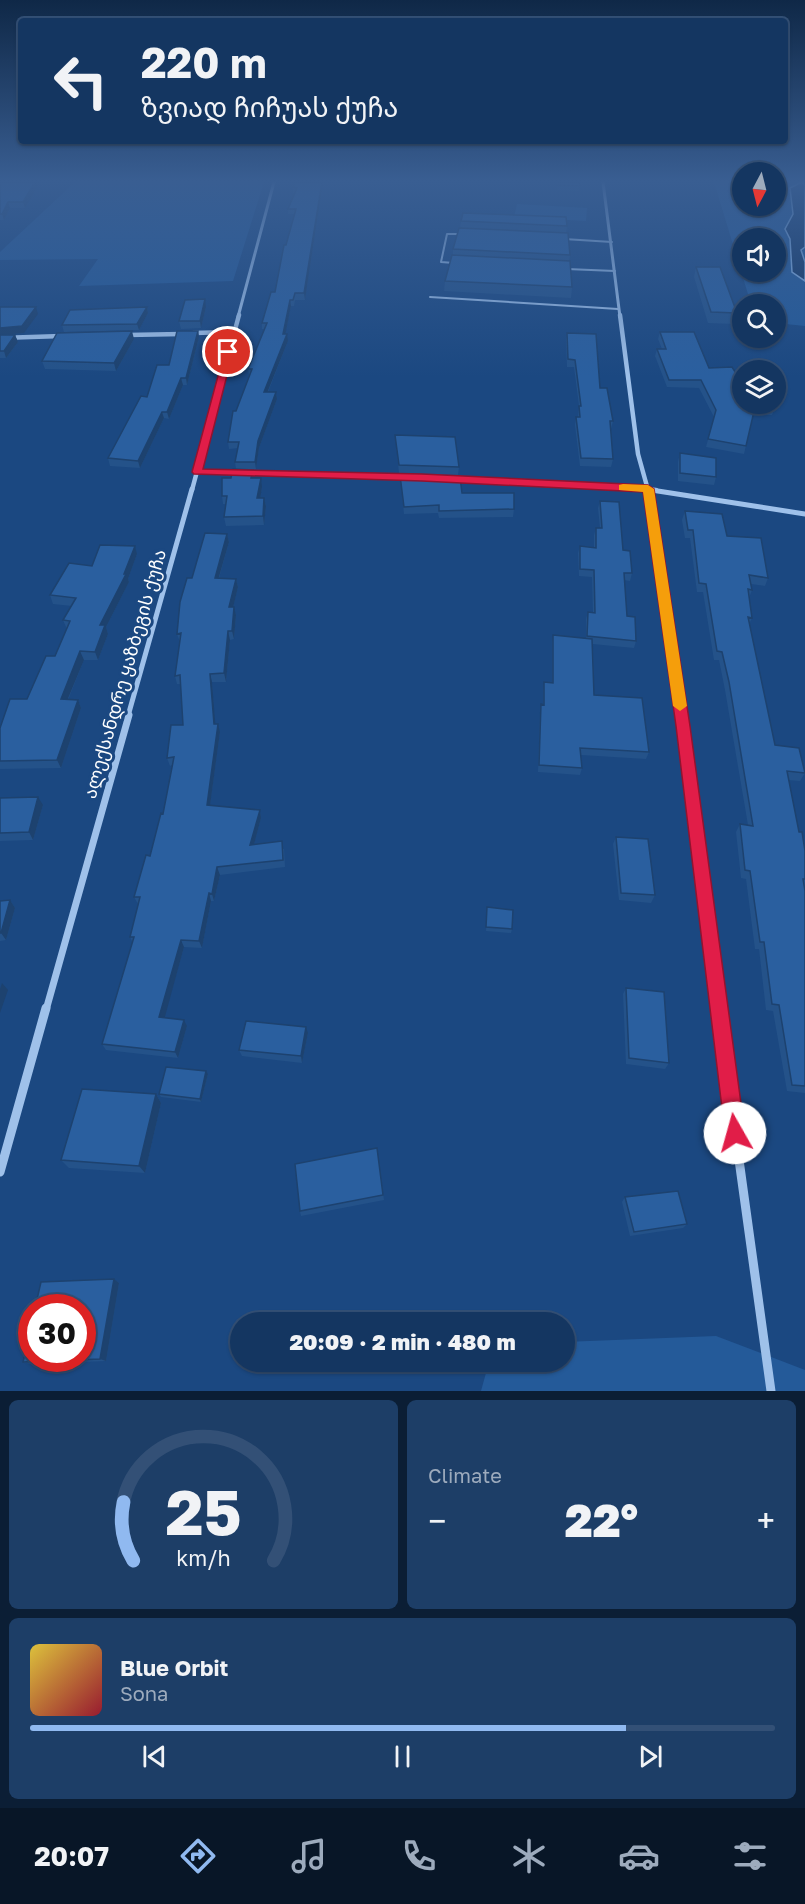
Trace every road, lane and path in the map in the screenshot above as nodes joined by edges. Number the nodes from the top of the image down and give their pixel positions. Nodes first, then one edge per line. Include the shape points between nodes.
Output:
1 (256, 247) edge
2 (444, 247) edge
3 (613, 247) edge
4 (464, 263) edge
5 (557, 268) edge
6 (615, 271) junction
7 (430, 297) dead end
8 (618, 309) junction
9 (233, 332) junction
10 (117, 335) edge
11 (70, 336) edge
12 (0, 338) edge
13 (197, 472) junction
14 (410, 477) edge
15 (446, 479) edge
16 (648, 489) junction
17 (805, 514) edge
18 (0, 1172) edge
19 (771, 1391) edge

1 - 9 street, ალექსანდრე ყაზბეგის ქუჩა
2 - 4 lane via 441,262
3 - 6 street
5 - 6 lane
6 - 8 street
7 - 8 lane
8 - 16 street via 638,454
9 - 10 street
9 - 13 street, ალექსანდრე ყაზბეგის ქუჩა
11 - 12 street
13 - 14 street
13 - 18 street, ალექსანდრე ყაზბეგის ქუჩა
15 - 16 street
16 - 17 street
16 - 19 street

